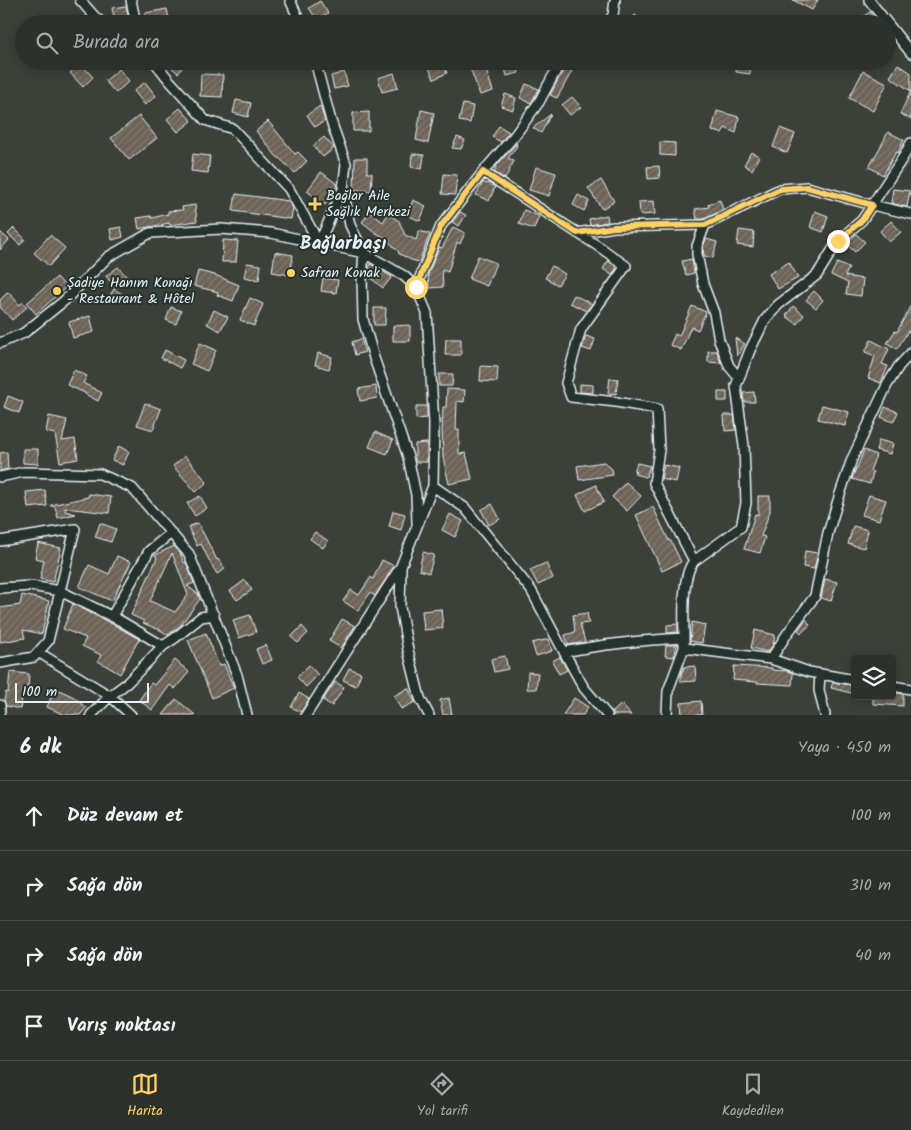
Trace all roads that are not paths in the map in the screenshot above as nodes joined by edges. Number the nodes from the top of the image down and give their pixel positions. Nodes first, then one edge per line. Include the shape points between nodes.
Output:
1 (80, 0) edge
2 (131, 0) edge
3 (290, 0) edge
4 (616, 0) edge
5 (869, 0) edge
6 (93, 15) edge
7 (134, 15) edge
8 (297, 15) edge
9 (613, 15) edge
10 (881, 15) edge
11 (896, 34) edge
12 (911, 53) edge
13 (161, 70) edge
14 (317, 70) edge
15 (556, 70) edge
16 (911, 143) edge
17 (483, 172) junction
18 (343, 188) junction
19 (872, 205) junction
20 (911, 214) edge
21 (705, 225) junction
22 (577, 233) junction
23 (318, 243) junction
24 (364, 253) junction
25 (416, 287) junction
26 (0, 343) edge
27 (911, 353) edge
28 (739, 378) junction
29 (0, 477) edge
30 (433, 486) junction
31 (417, 526) junction
32 (171, 533) junction
33 (0, 541) edge
34 (694, 561) junction
35 (402, 566) junction
36 (0, 588) edge
37 (60, 590) junction
38 (112, 616) junction
39 (214, 616) junction
40 (684, 638) junction
41 (163, 646) junction
42 (684, 648) junction
43 (38, 652) junction
44 (564, 652) junction
45 (771, 660) junction
46 (0, 663) edge
47 (820, 674) junction
48 (851, 679) edge
49 (896, 687) edge
50 (911, 690) edge
51 (110, 696) junction
52 (0, 705) edge
53 (0, 711) edge
54 (91, 715) edge
55 (130, 715) edge
56 (247, 715) edge
57 (306, 715) edge
58 (429, 715) edge
59 (607, 715) edge
60 (667, 715) edge
61 (825, 715) edge

1 - 6 street
2 - 7 street
3 - 8 street
4 - 9 street
5 - 10 street
11 - 12 street
13 - 23 street via 205,120 233,129 289,189
14 - 18 street via 346,164
15 - 17 street via 539,102
16 - 19 street
17 - 22 street
17 - 25 street via 441,226
18 - 23 street
18 - 24 street via 350,224
19 - 20 street
19 - 21 street via 807,187 780,189
19 - 28 street via 862,220 838,241 817,275 778,305 765,320
21 - 22 street via 614,227
21 - 28 street via 696,254 719,340 729,366
22 - 34 street via 626,266 581,329 566,383 571,397 657,410 660,450 654,483
23 - 24 street
23 - 26 street via 271,233 220,229 150,232 108,257 64,301 24,332
24 - 25 street via 404,276
24 - 31 street via 363,319 408,457 416,495
25 - 30 street via 427,313 434,424
27 - 45 street via 898,366 887,385 852,459 828,533 815,596
28 - 34 street via 736,386 744,446 746,503 741,527
29 - 32 street via 24,472 100,474 132,488
30 - 31 street
30 - 44 street via 465,508 531,590
31 - 35 street
32 - 38 street via 149,551
32 - 39 street via 189,554
33 - 37 street via 74,529
34 - 40 street via 690,566 683,603
35 - 57 street
35 - 58 street via 400,607 420,698
36 - 37 street via 31,586
37 - 38 street
37 - 43 street via 48,641
38 - 41 street
39 - 41 street via 201,616
39 - 56 street via 237,675
40 - 42 street
40 - 44 street
41 - 51 street
42 - 45 street
42 - 60 street via 668,691
43 - 46 street via 34,658
43 - 51 street
44 - 59 street via 584,688
45 - 47 street
47 - 48 street
47 - 61 street via 819,690
49 - 50 street
51 - 54 street
51 - 55 street
52 - 53 street

